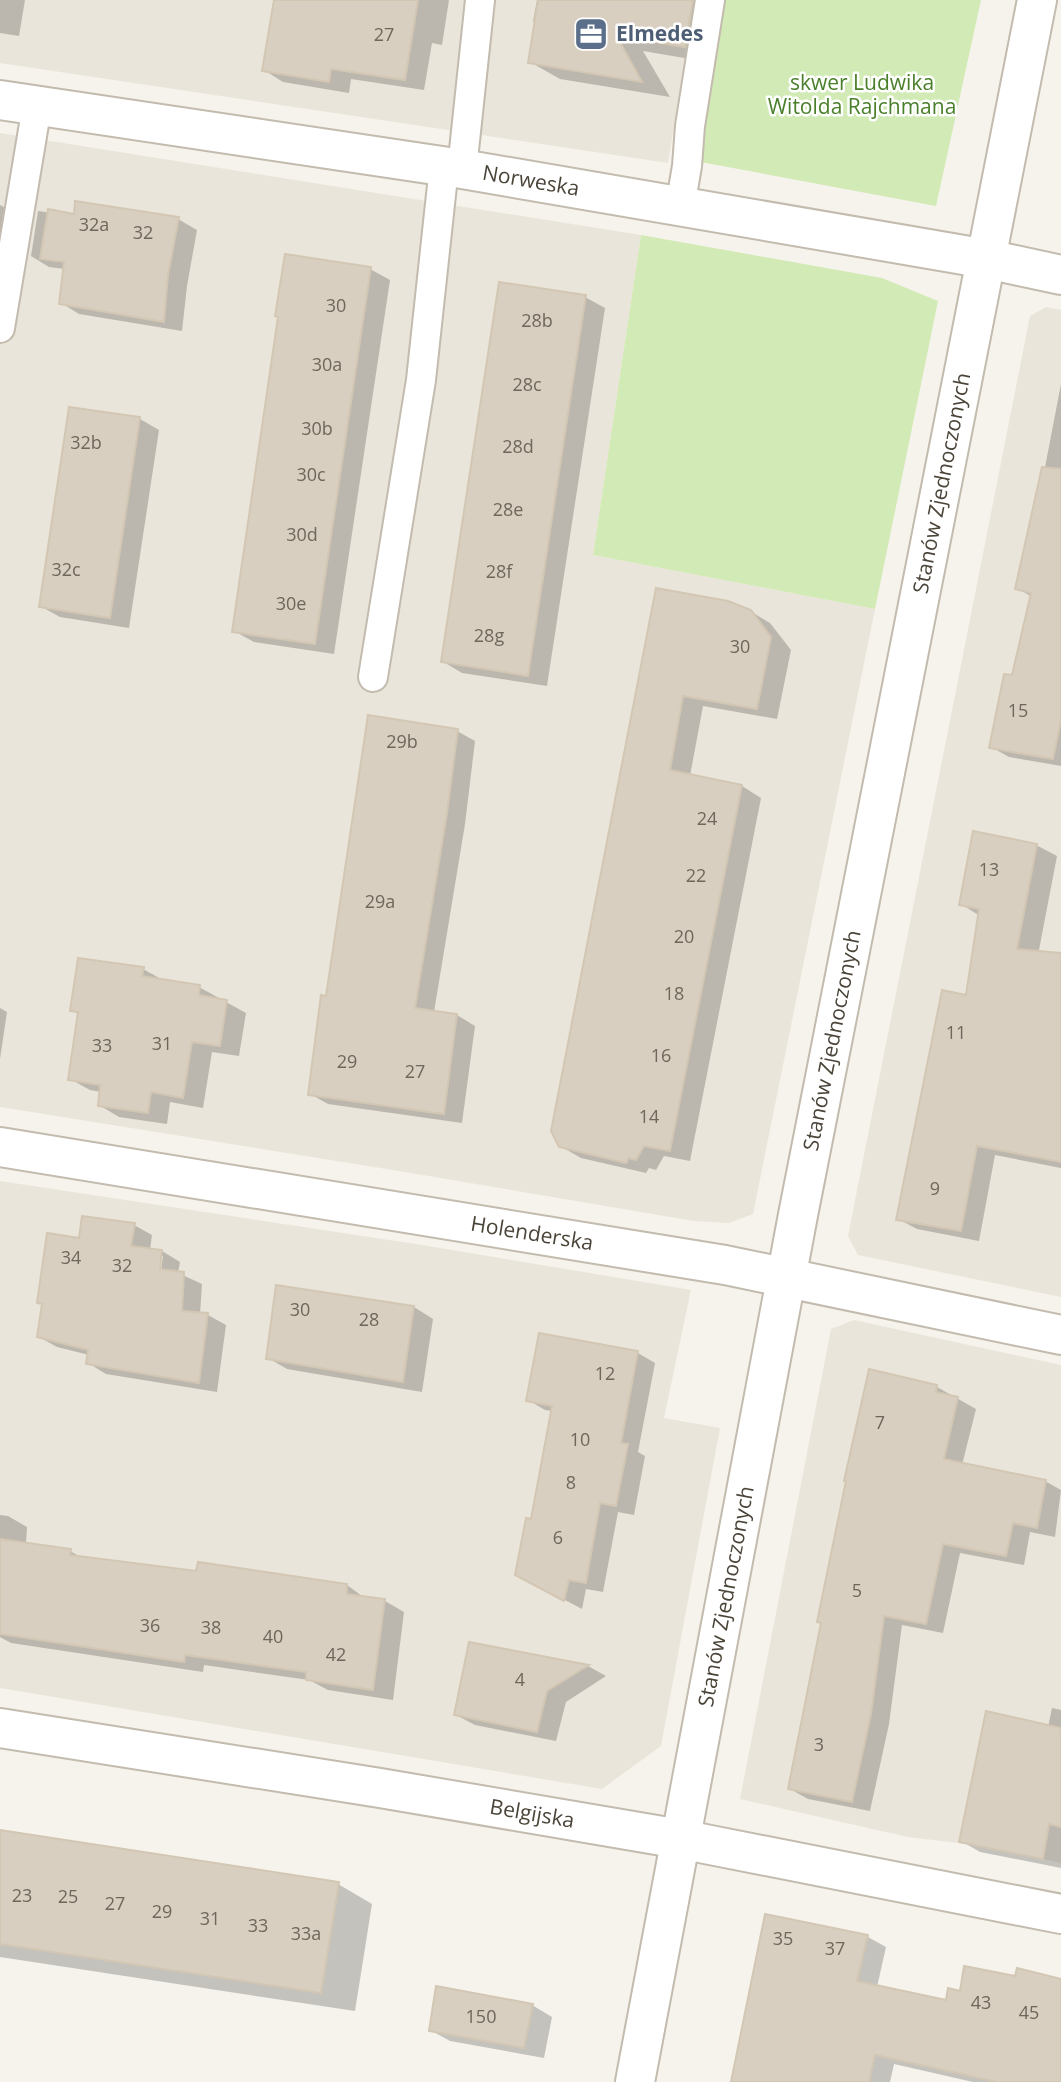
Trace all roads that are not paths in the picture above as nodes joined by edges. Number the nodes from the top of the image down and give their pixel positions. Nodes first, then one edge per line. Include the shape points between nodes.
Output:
1 (480, 0) edge
2 (710, 0) edge
3 (1037, 0) edge
4 (0, 100) edge
5 (37, 106) junction
6 (453, 168) junction
7 (680, 207) junction
8 (987, 259) junction
9 (1061, 275) edge
10 (0, 328) edge
11 (373, 677) dead end
12 (0, 1147) edge
13 (786, 1277) junction
14 (1061, 1335) edge
15 (0, 1728) edge
16 (680, 1839) junction
17 (1061, 1914) edge
18 (635, 2082) edge

1 - 6 lane
2 - 7 lane
3 - 8 street, Stanów Zjednoczonych
4 - 5 street, Norweska
5 - 6 street, Norweska
5 - 10 lane
6 - 7 street, Norweska
6 - 11 lane
7 - 8 street, Norweska
8 - 9 street, Norweska
8 - 13 street, Stanów Zjednoczonych
12 - 13 street, Holenderska
13 - 14 street, Holenderska
13 - 16 street, Stanów Zjednoczonych
15 - 16 street, Belgijska
16 - 17 street, Belgijska
16 - 18 street, Stanów Zjednoczonych

